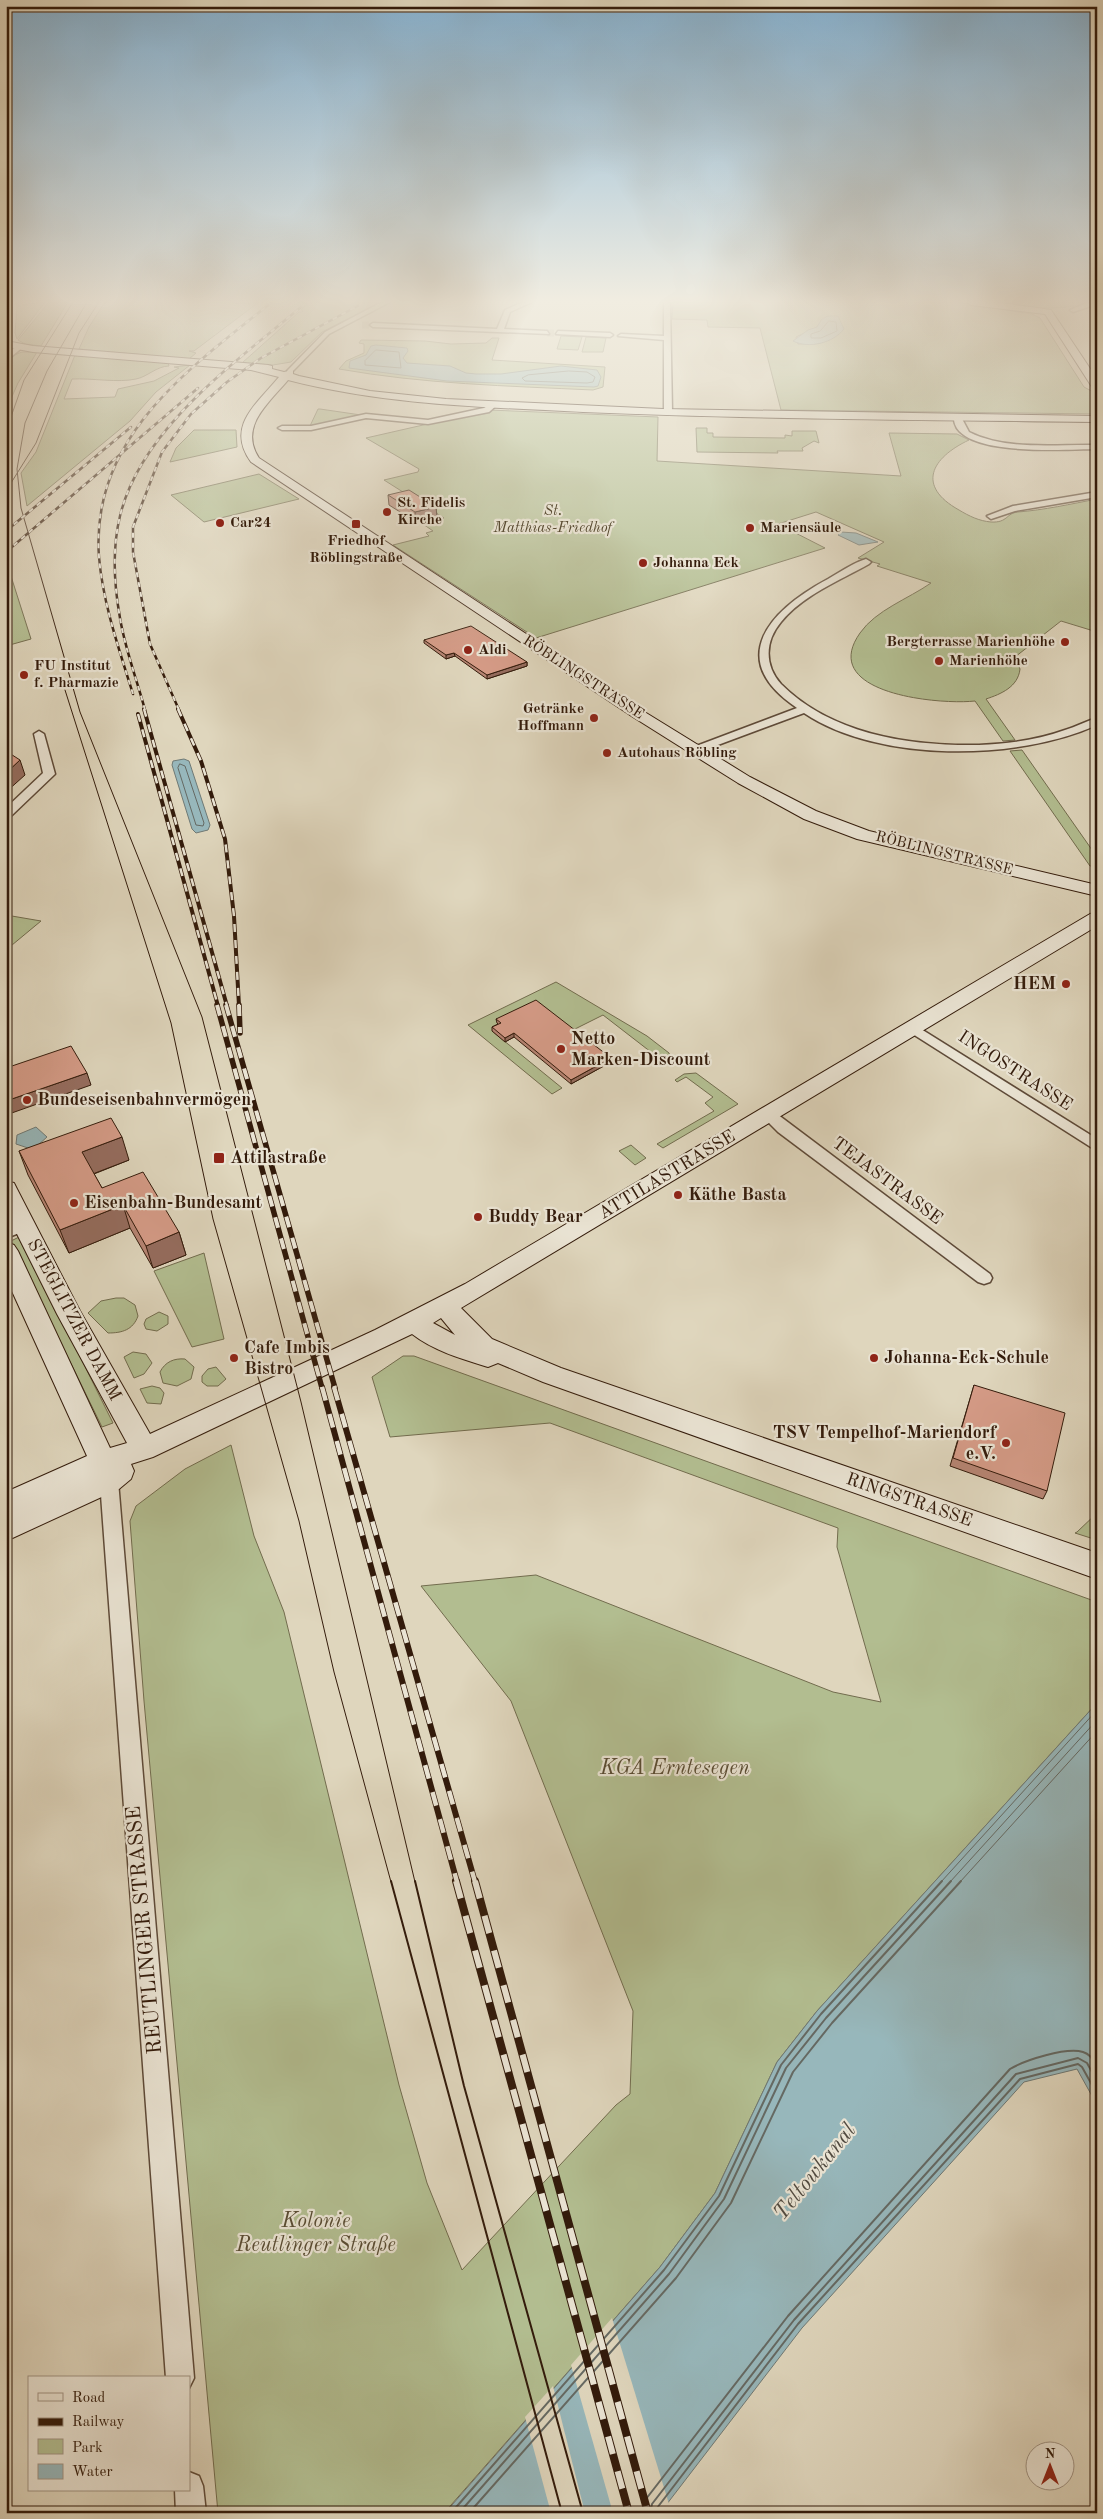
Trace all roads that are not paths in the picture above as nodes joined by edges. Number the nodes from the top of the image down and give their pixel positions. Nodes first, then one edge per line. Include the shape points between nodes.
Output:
1 (249, 420) edge
2 (350, 420) edge
3 (403, 420) edge
4 (440, 420) edge
5 (958, 420) edge
6 (282, 428) dead end
7 (1097, 447) edge
8 (1097, 494) edge
9 (991, 516) dead end
10 (866, 562) dead end
11 (805, 709) junction
12 (1097, 720) edge
13 (39, 734) dead end
14 (694, 750) junction
15 (6, 815) edge
16 (1097, 891) edge
17 (1097, 918) edge
18 (913, 1028) junction
19 (768, 1115) junction
20 (1097, 1146) edge
21 (6, 1189) edge
22 (15, 1228) edge
23 (6, 1251) edge
24 (984, 1278) dead end
25 (444, 1306) junction
26 (415, 1321) junction
27 (552, 1375) junction
28 (144, 1449) junction
29 (106, 1471) junction
30 (6, 1505) edge
31 (6, 1529) edge
32 (1097, 1566) edge
33 (180, 2376) edge
34 (189, 2492) edge
35 (191, 2513) edge

1 - 14 street, RÖBLINGSTRASSE via 247,445 256,460
2 - 6 street via 311,428
3 - 4 street
5 - 7 street via 963,431 984,441 1015,446
8 - 9 street
10 - 11 street via 793,605 779,618 765,640 765,669 779,689
11 - 12 street via 871,736 950,748 995,747 1042,740
11 - 14 street
13 - 15 street via 49,774
14 - 16 main road, RÖBLINGSTRASSE via 786,803 846,830
17 - 18 main road, ATTILASTRASSE
18 - 19 main road, ATTILASTRASSE
18 - 20 street, INGOSTRASSE
19 - 24 street, TEJASTRASSE
19 - 25 main road, ATTILASTRASSE
21 - 22 main road, STEGLITZER DAMM
22 - 28 main road, STEGLITZER DAMM via 69,1314
23 - 29 main road, STEGLITZER DAMM
25 - 26 main road, ATTILASTRASSE
25 - 27 main road, RINGSTRASSE via 483,1346
26 - 27 main road, RINGSTRASSE via 425,1332 447,1342
26 - 28 main road, ATTILASTRASSE
27 - 32 main road, RINGSTRASSE
28 - 29 main road, ATTILASTRASSE
29 - 30 main road, ATTILASTRASSE
29 - 31 main road, ATTILASTRASSE
29 - 33 street, REUTLINGER STRASSE
34 - 35 street

